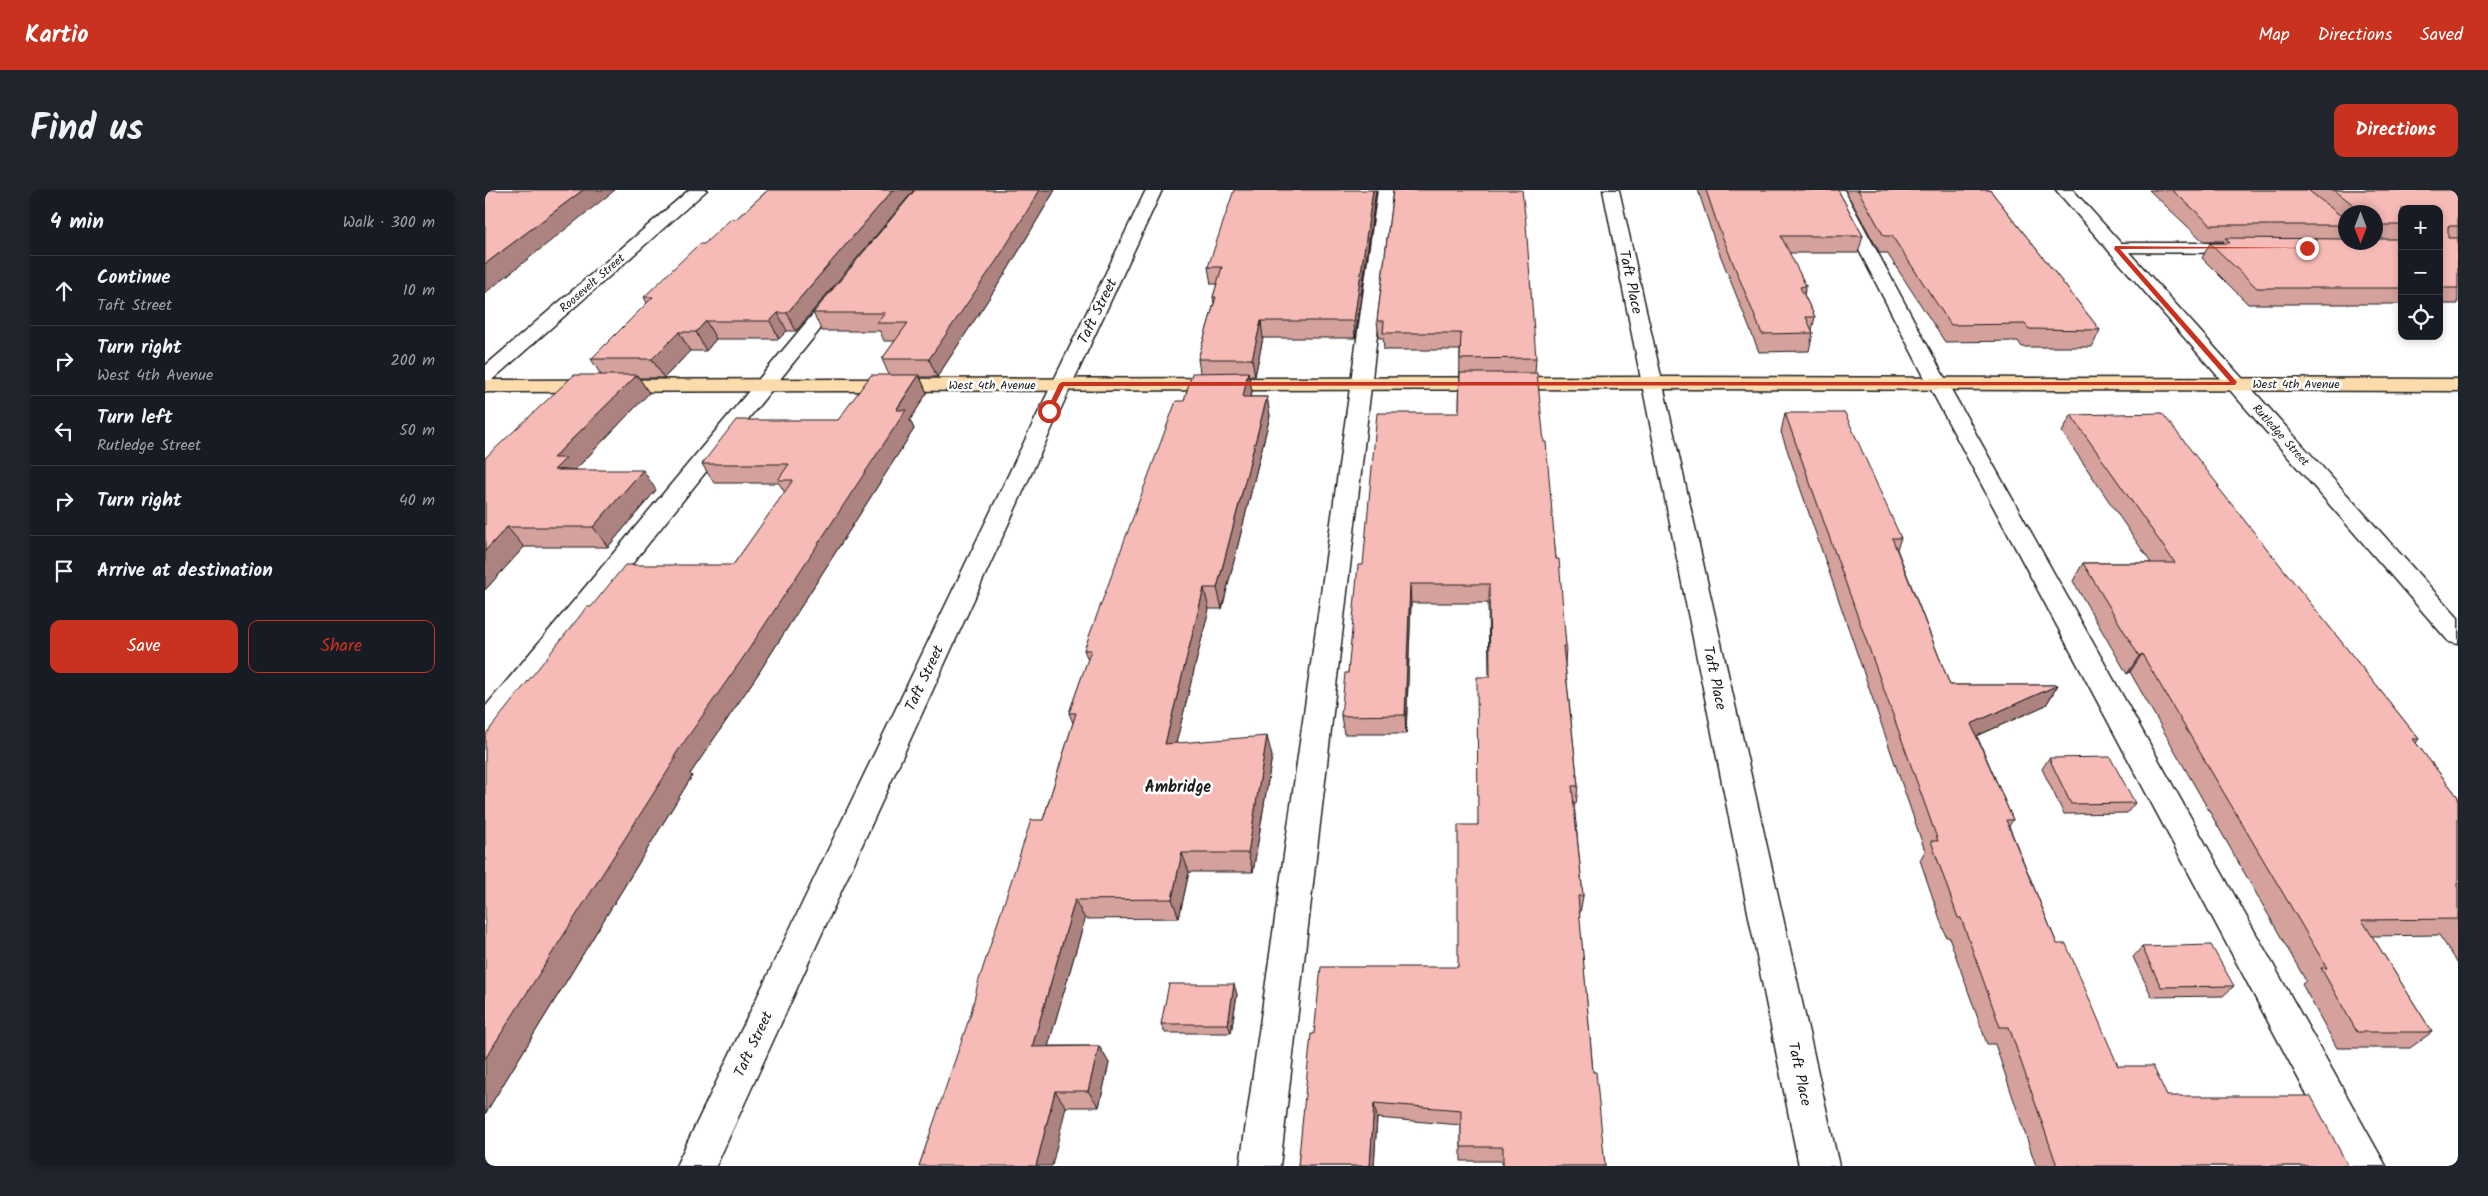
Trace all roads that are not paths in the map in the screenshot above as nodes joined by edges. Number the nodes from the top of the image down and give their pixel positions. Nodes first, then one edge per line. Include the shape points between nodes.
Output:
1 (699, 190) edge
2 (1154, 190) edge
3 (1385, 190) edge
4 (1611, 190) edge
5 (1836, 190) edge
6 (2064, 190) edge
7 (2115, 248) junction
8 (2260, 248) edge
9 (855, 274) edge
10 (485, 376) edge
11 (1653, 383) junction
12 (1062, 384) junction
13 (1938, 384) junction
14 (2235, 384) junction
15 (765, 385) junction
16 (1360, 385) junction
17 (2458, 385) edge
18 (485, 386) edge
19 (2458, 636) edge
20 (485, 727) edge
21 (696, 1166) edge
22 (1260, 1166) edge
23 (1819, 1166) edge
24 (2366, 1166) edge

1 - 10 street, Roosevelt Street
2 - 12 street, Taft Street
3 - 16 street
4 - 11 street, Taft Place
5 - 13 street
6 - 7 street, Rutledge Street
7 - 8 street
7 - 14 street, Rutledge Street
9 - 15 street
11 - 13 main road, West 4th Avenue
11 - 16 main road, West 4th Avenue
11 - 23 street, Taft Place
12 - 15 main road, West 4th Avenue
12 - 16 main road, West 4th Avenue
12 - 21 street, Taft Street
13 - 14 main road, West 4th Avenue
13 - 24 street
14 - 17 main road, West 4th Avenue
14 - 19 street, Rutledge Street
15 - 18 main road, West 4th Avenue
15 - 20 street
16 - 22 street

